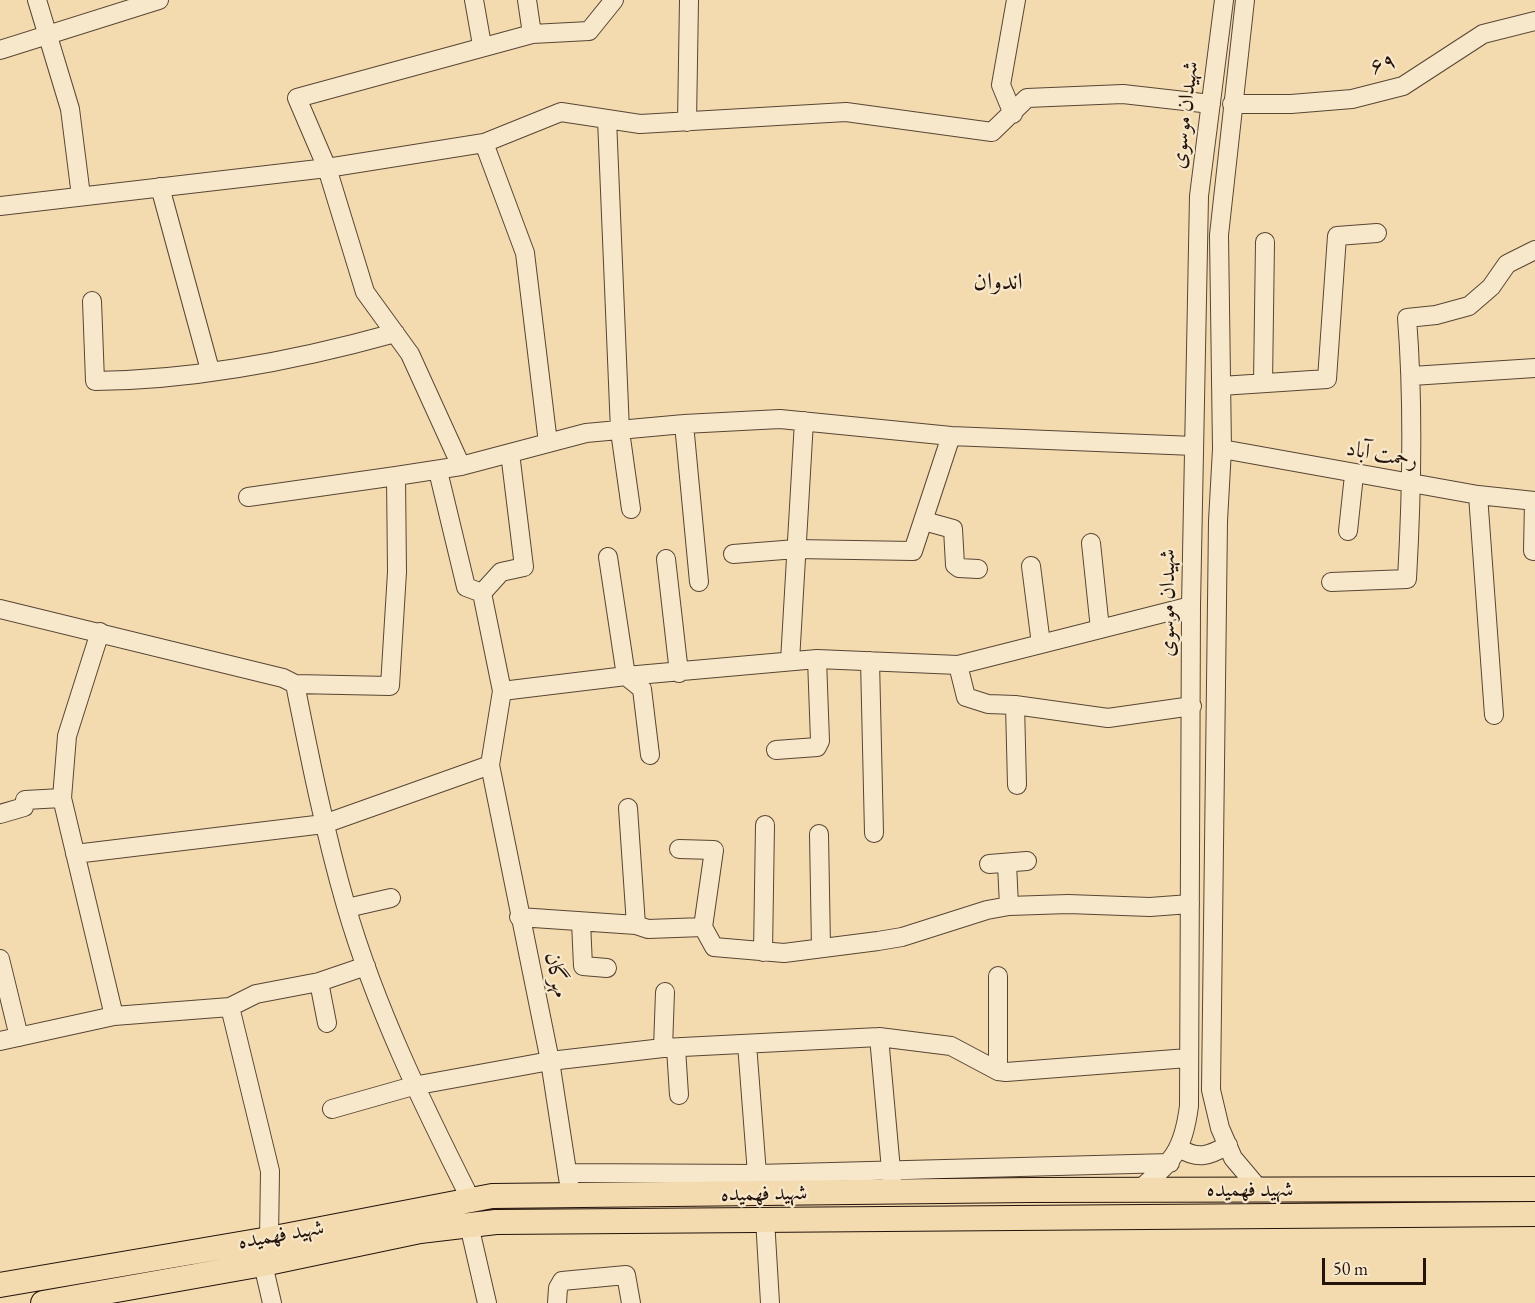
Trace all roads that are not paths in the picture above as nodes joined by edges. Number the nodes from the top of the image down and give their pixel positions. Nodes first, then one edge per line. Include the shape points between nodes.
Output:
1 (37, 0) edge
2 (159, 0) edge
3 (474, 0) edge
4 (527, 0) edge
5 (614, 0) edge
6 (689, 0) edge
7 (1016, 0) edge
8 (1224, 0) edge
9 (1245, 0) edge
10 (1535, 21) edge
11 (532, 34) junction
12 (48, 36) junction
13 (482, 45) junction
14 (0, 50) edge
15 (1211, 104) junction
16 (1232, 104) junction
17 (1013, 114) junction
18 (607, 119) junction
19 (687, 122) junction
20 (484, 143) junction
21 (327, 168) junction
22 (160, 187) junction
23 (81, 196) junction
24 (0, 206) edge
25 (1377, 233) dead end
26 (1264, 242) dead end
27 (1535, 250) edge
28 (92, 301) dead end
29 (395, 333) junction
30 (1535, 368) edge
31 (210, 370) junction
32 (1412, 376) junction
33 (1263, 383) junction
34 (1221, 386) junction
35 (804, 421) junction
36 (684, 424) junction
37 (620, 431) junction
38 (951, 436) junction
39 (548, 442) junction
40 (1194, 446) junction
41 (1222, 449) junction
42 (510, 453) junction
43 (461, 466) junction
44 (438, 471) junction
45 (1354, 475) junction
46 (396, 476) junction
47 (1412, 485) junction
48 (1478, 495) junction
49 (248, 497) dead end
50 (1535, 501) edge
51 (631, 509) dead end
52 (924, 521) junction
53 (1348, 531) dead end
54 (1091, 543) dead end
55 (796, 549) junction
56 (1533, 551) dead end
57 (733, 554) dead end
58 (608, 557) dead end
59 (666, 559) dead end
60 (1031, 566) dead end
61 (978, 569) dead end
62 (699, 582) dead end
63 (1331, 582) dead end
64 (482, 593) junction
65 (1191, 606) junction
66 (0, 609) edge
67 (1100, 629) junction
68 (100, 632) junction
69 (1041, 644) junction
70 (817, 659) junction
71 (790, 661) junction
72 (870, 661) junction
73 (958, 665) junction
74 (679, 673) junction
75 (626, 676) junction
76 (295, 684) junction
77 (502, 691) junction
78 (1015, 705) junction
79 (1192, 706) junction
80 (1494, 715) dead end
81 (776, 750) dead end
82 (651, 755) dead end
83 (490, 765) junction
84 (1017, 786) dead end
85 (62, 798) junction
86 (628, 808) dead end
87 (0, 814) edge
88 (324, 824) junction
89 (765, 825) dead end
90 (874, 833) dead end
91 (819, 834) dead end
92 (679, 849) dead end
93 (75, 854) junction
94 (1027, 861) dead end
95 (391, 898) dead end
96 (1190, 904) junction
97 (1009, 906) junction
98 (347, 908) junction
99 (519, 917) junction
100 (581, 922) junction
101 (636, 925) junction
102 (703, 927) junction
103 (821, 947) junction
104 (763, 952) junction
105 (0, 959) edge
106 (366, 966) junction
107 (607, 968) dead end
108 (998, 976) dead end
109 (319, 982) junction
110 (665, 992) dead end
111 (230, 1007) junction
112 (114, 1016) junction
113 (327, 1023) dead end
114 (19, 1037) junction
115 (879, 1037) junction
116 (0, 1041) edge
117 (747, 1044) junction
118 (670, 1048) junction
119 (1188, 1059) junction
120 (550, 1061) junction
121 (998, 1071) junction
122 (413, 1086) junction
123 (679, 1095) dead end
124 (332, 1109) dead end
125 (1228, 1145) junction
126 (1174, 1156) junction
127 (756, 1174) junction
128 (892, 1181) junction
129 (569, 1184) junction
130 (1535, 1189) edge
131 (1139, 1190) junction
132 (1260, 1190) junction
133 (715, 1194) junction
134 (677, 1195) junction
135 (471, 1200) junction
136 (1535, 1214) edge
137 (716, 1219) junction
138 (765, 1219) junction
139 (678, 1220) junction
140 (469, 1226) junction
141 (268, 1239) junction
142 (263, 1264) junction
143 (0, 1285) edge
144 (129, 1296) edge
145 (43, 1303) edge
146 (272, 1303) edge
147 (486, 1303) edge
148 (557, 1303) edge
149 (631, 1303) edge
150 (770, 1303) edge

1 - 12 street
2 - 12 street
3 - 13 street
4 - 11 street
5 - 11 street via 589,31
6 - 19 street
7 - 17 street via 1001,85
8 - 15 street, شهیدان موسوی
9 - 16 street, شهیدان موسوی
10 - 16 street, ۶۹ via 1483,34 1403,86 1352,99
11 - 13 street
12 - 14 street
12 - 23 street via 70,109
13 - 21 street via 297,98
15 - 17 street via 1123,94 1027,98
15 - 40 street, شهیدان موسوی via 1199,196
16 - 34 street, شهیدان موسوی via 1219,235
17 - 19 street via 992,132 846,112
18 - 19 street via 640,124
18 - 20 street via 561,112
18 - 37 street
20 - 21 street
20 - 39 street via 525,253
21 - 22 street
21 - 29 street via 365,292
22 - 23 street
22 - 31 street
23 - 24 street
25 - 33 street via 1337,236 1327,379
26 - 33 street
27 - 32 street via 1507,264 1491,287 1469,306 1407,318
28 - 31 street via 94,381 142,381
29 - 31 street via 318,353
29 - 43 street via 410,354
30 - 32 street
32 - 47 street
33 - 34 street
34 - 41 street, شهیدان موسوی
35 - 36 street
35 - 38 street
35 - 55 street
36 - 37 street
36 - 62 street
37 - 39 street via 586,433
37 - 51 street
38 - 40 street
38 - 52 street
39 - 42 street
40 - 65 street, شهیدان موسوی
41 - 45 street, رحمت آباد
41 - 125 street, شهیدان موسوی via 1211,1090
42 - 43 street
42 - 64 street via 524,567 501,572
43 - 44 street
44 - 46 street
44 - 64 street via 466,587
45 - 47 street, رحمت آباد
45 - 53 street
46 - 49 street
46 - 76 street via 397,572 390,686
47 - 48 street, رحمت آباد
47 - 63 street via 1407,579
48 - 50 street, رحمت آباد
48 - 80 street
50 - 56 street
52 - 55 street via 913,551
52 - 61 street via 953,529 955,565
54 - 67 street
55 - 57 street
55 - 71 street
58 - 75 street
59 - 74 street
60 - 69 street
64 - 77 street
65 - 67 street
65 - 79 street, شهیدان موسوی
66 - 68 street
67 - 69 street
68 - 76 street
68 - 85 street via 67,736
69 - 73 street
70 - 71 street
70 - 72 street
70 - 81 street via 820,741 817,747
71 - 74 street
72 - 73 street
72 - 90 street
73 - 78 street via 966,697 988,704
74 - 75 street
75 - 77 street
75 - 82 street via 642,689
76 - 88 street
77 - 83 street
78 - 79 street via 1108,718
78 - 84 street
79 - 96 street, شهیدان موسوی
83 - 88 street
83 - 99 street, مهرگان
85 - 87 street via 25,800 24,807
85 - 93 street
86 - 101 street
88 - 93 street
88 - 98 street
89 - 104 street
91 - 103 street
92 - 102 street via 714,850
93 - 112 street
94 - 97 street via 998,864
95 - 98 street
96 - 97 street
96 - 119 street, شهیدان موسوی
97 - 103 street via 902,937
98 - 106 street
99 - 100 street
99 - 120 street, مهرگان
100 - 101 street
100 - 107 street via 583,966
101 - 102 street via 648,929
102 - 104 street via 714,947
103 - 104 street
105 - 114 street
106 - 109 street
106 - 122 street
108 - 121 street
109 - 111 street via 256,994
109 - 113 street
110 - 118 street
111 - 112 street
111 - 141 street via 270,1170
112 - 114 street
114 - 116 street
115 - 117 street
115 - 121 street via 951,1046
115 - 128 street
117 - 118 street
117 - 127 street
118 - 120 street
118 - 123 street
119 - 121 street
119 - 126 street, شهیدان موسوی via 1185,1136
120 - 122 street
120 - 129 street, مهرگان
122 - 124 street
122 - 135 street
125 - 126 street via 1210,1156
125 - 132 street, شهیدان موسوی via 1233,1158
126 - 128 street
126 - 131 street
127 - 128 street
127 - 129 street
128 - 131 main road, شهید فهمیده
128 - 133 main road, شهید فهمیده
129 - 134 main road, شهید فهمیده
129 - 135 main road, شهید فهمیده
130 - 132 main road, شهید فهمیده
131 - 132 main road, شهید فهمیده
133 - 134 main road, شهید فهمیده
133 - 137 main road via 707,1207
134 - 139 main road via 683,1207
135 - 141 main road, شهید فهمیده
136 - 138 main road, شهید فهمیده
137 - 138 main road, شهید فهمیده
137 - 139 main road, شهید فهمیده
138 - 150 street
139 - 140 main road, شهید فهمیده via 569,1220
140 - 142 main road, شهید فهمیده
140 - 147 street
141 - 143 main road, شهید فهمیده
142 - 144 main road, شهید فهمیده
142 - 146 street
144 - 145 main road, شهید فهمیده
148 - 149 street via 562,1281 626,1275

